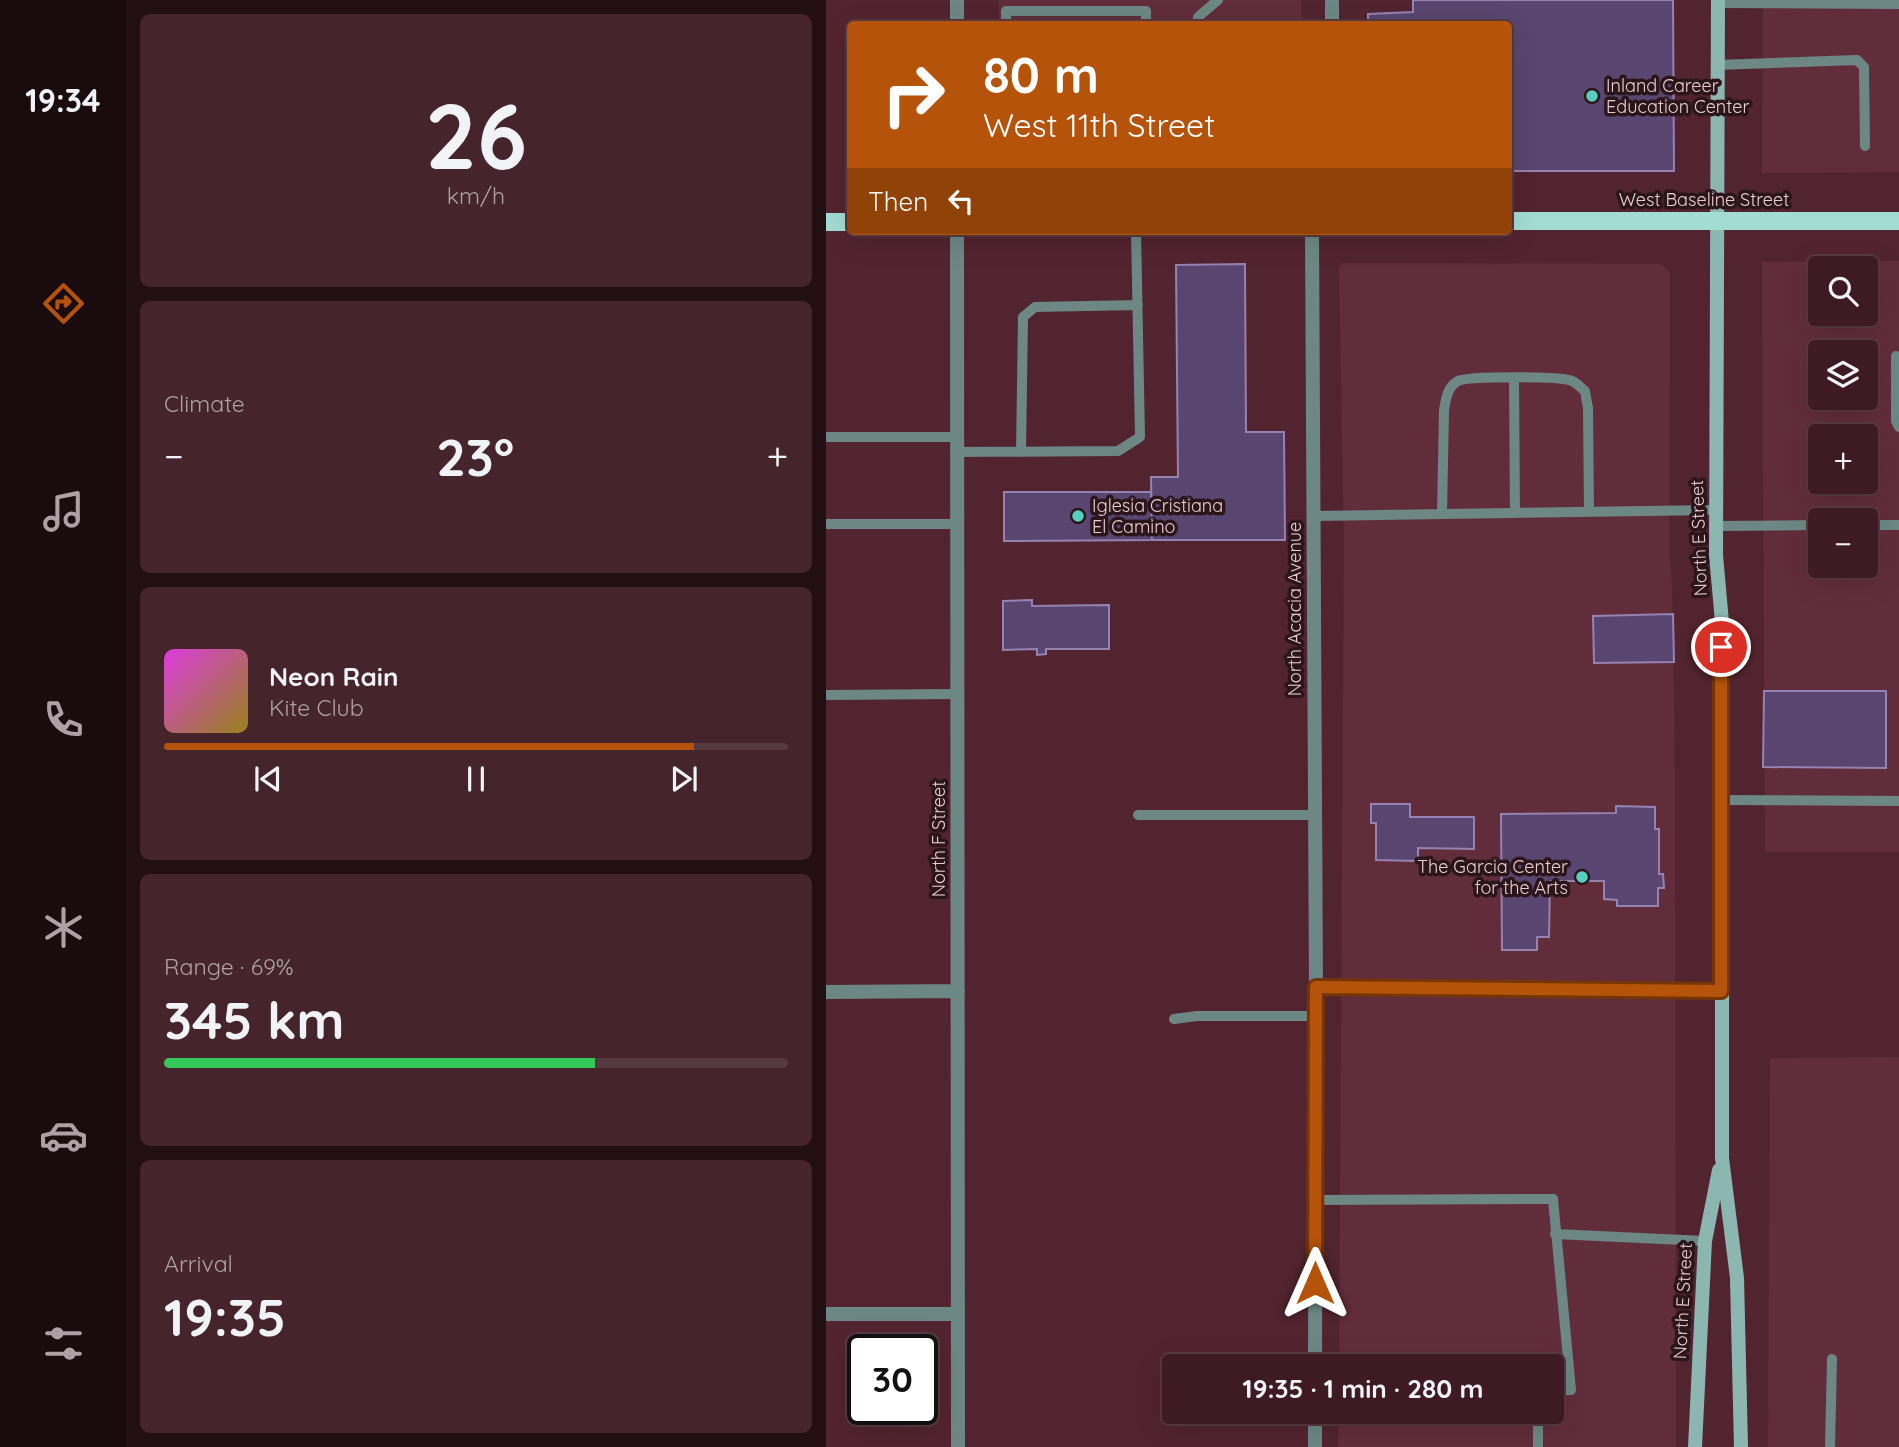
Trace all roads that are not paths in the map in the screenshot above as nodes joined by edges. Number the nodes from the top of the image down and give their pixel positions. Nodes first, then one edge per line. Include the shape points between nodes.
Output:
1 (957, 0) edge
2 (1218, 0) edge
3 (1332, 0) edge
4 (1718, 1) edge
5 (1899, 4) edge
6 (957, 21) edge
7 (1006, 21) edge
8 (1146, 21) edge
9 (1198, 21) edge
10 (1332, 21) edge
11 (1717, 65) junction
12 (1865, 146) dead end
13 (1512, 221) edge
14 (1717, 221) junction
15 (1899, 221) edge
16 (826, 222) edge
17 (847, 222) edge
18 (957, 235) edge
19 (1136, 235) edge
20 (1312, 235) edge
21 (1138, 305) junction
22 (1896, 356) dead end
23 (1514, 378) junction
24 (1899, 427) edge
25 (826, 437) edge
26 (957, 445) junction
27 (1020, 452) junction
28 (1716, 510) junction
29 (1589, 512) junction
30 (1515, 513) junction
31 (1442, 514) junction
32 (1314, 516) junction
33 (826, 524) edge
34 (958, 524) junction
35 (1808, 525) edge
36 (1878, 525) edge
37 (1899, 525) edge
38 (1716, 526) junction
39 (957, 694) junction
40 (826, 695) edge
41 (1721, 800) junction
42 (1898, 800) edge
43 (1138, 814) dead end
44 (1315, 814) junction
45 (1316, 987) junction
46 (958, 991) junction
47 (1721, 991) junction
48 (826, 992) edge
49 (1316, 1016) junction
50 (1174, 1019) dead end
51 (1721, 1158) junction
52 (1315, 1200) junction
53 (1555, 1234) junction
54 (1705, 1241) junction
55 (826, 1314) edge
56 (958, 1314) junction
57 (1315, 1354) edge
58 (1832, 1359) dead end
59 (1564, 1390) edge
60 (1315, 1424) edge
61 (1538, 1424) edge
62 (958, 1447) edge
63 (1315, 1447) edge
64 (1538, 1447) edge
65 (1695, 1447) edge
66 (1741, 1447) edge
67 (1830, 1447) edge

1 - 6 street
2 - 9 lane
3 - 10 street
4 - 5 lane
4 - 11 main road, North E Street
7 - 8 lane via 1006,11 1146,11
11 - 12 lane via 1857,61 1864,67
11 - 14 main road, North E Street
13 - 14 main road, West Baseline Street
14 - 15 main road, West Baseline Street
14 - 28 main road, North E Street
16 - 17 main road
18 - 26 street, North F Street
19 - 21 lane
20 - 32 street, North Acacia Avenue
21 - 27 lane via 1035,307 1023,317
21 - 27 lane via 1140,437 1118,451
22 - 24 lane
23 - 29 lane via 1572,380 1585,391
23 - 30 lane
23 - 31 lane via 1458,381 1447,393
25 - 26 lane
26 - 27 lane
26 - 34 street, North F Street
28 - 29 lane
28 - 38 main road, North E Street
29 - 30 lane
30 - 31 lane
31 - 32 lane
32 - 44 street, North Acacia Avenue
33 - 34 lane
34 - 39 street, North F Street
35 - 38 lane
36 - 37 lane
38 - 41 main road, North E Street
39 - 40 lane
39 - 46 street, North F Street
41 - 42 lane
41 - 47 main road, North E Street
43 - 44 lane
44 - 45 street, North Acacia Avenue
45 - 47 lane
45 - 49 street, North Acacia Avenue
46 - 48 street
46 - 56 street, North F Street
47 - 51 main road, North E Street
49 - 50 lane
49 - 52 street, North Acacia Avenue
51 - 54 main road, North E Street
51 - 66 main road, North E Street via 1737,1278
52 - 53 lane via 1553,1199
52 - 57 street, North Acacia Avenue
53 - 54 lane
53 - 59 lane via 1571,1390
54 - 65 main road, North E Street
55 - 56 street
56 - 62 street, North F Street
58 - 67 lane
60 - 63 street
61 - 64 lane

